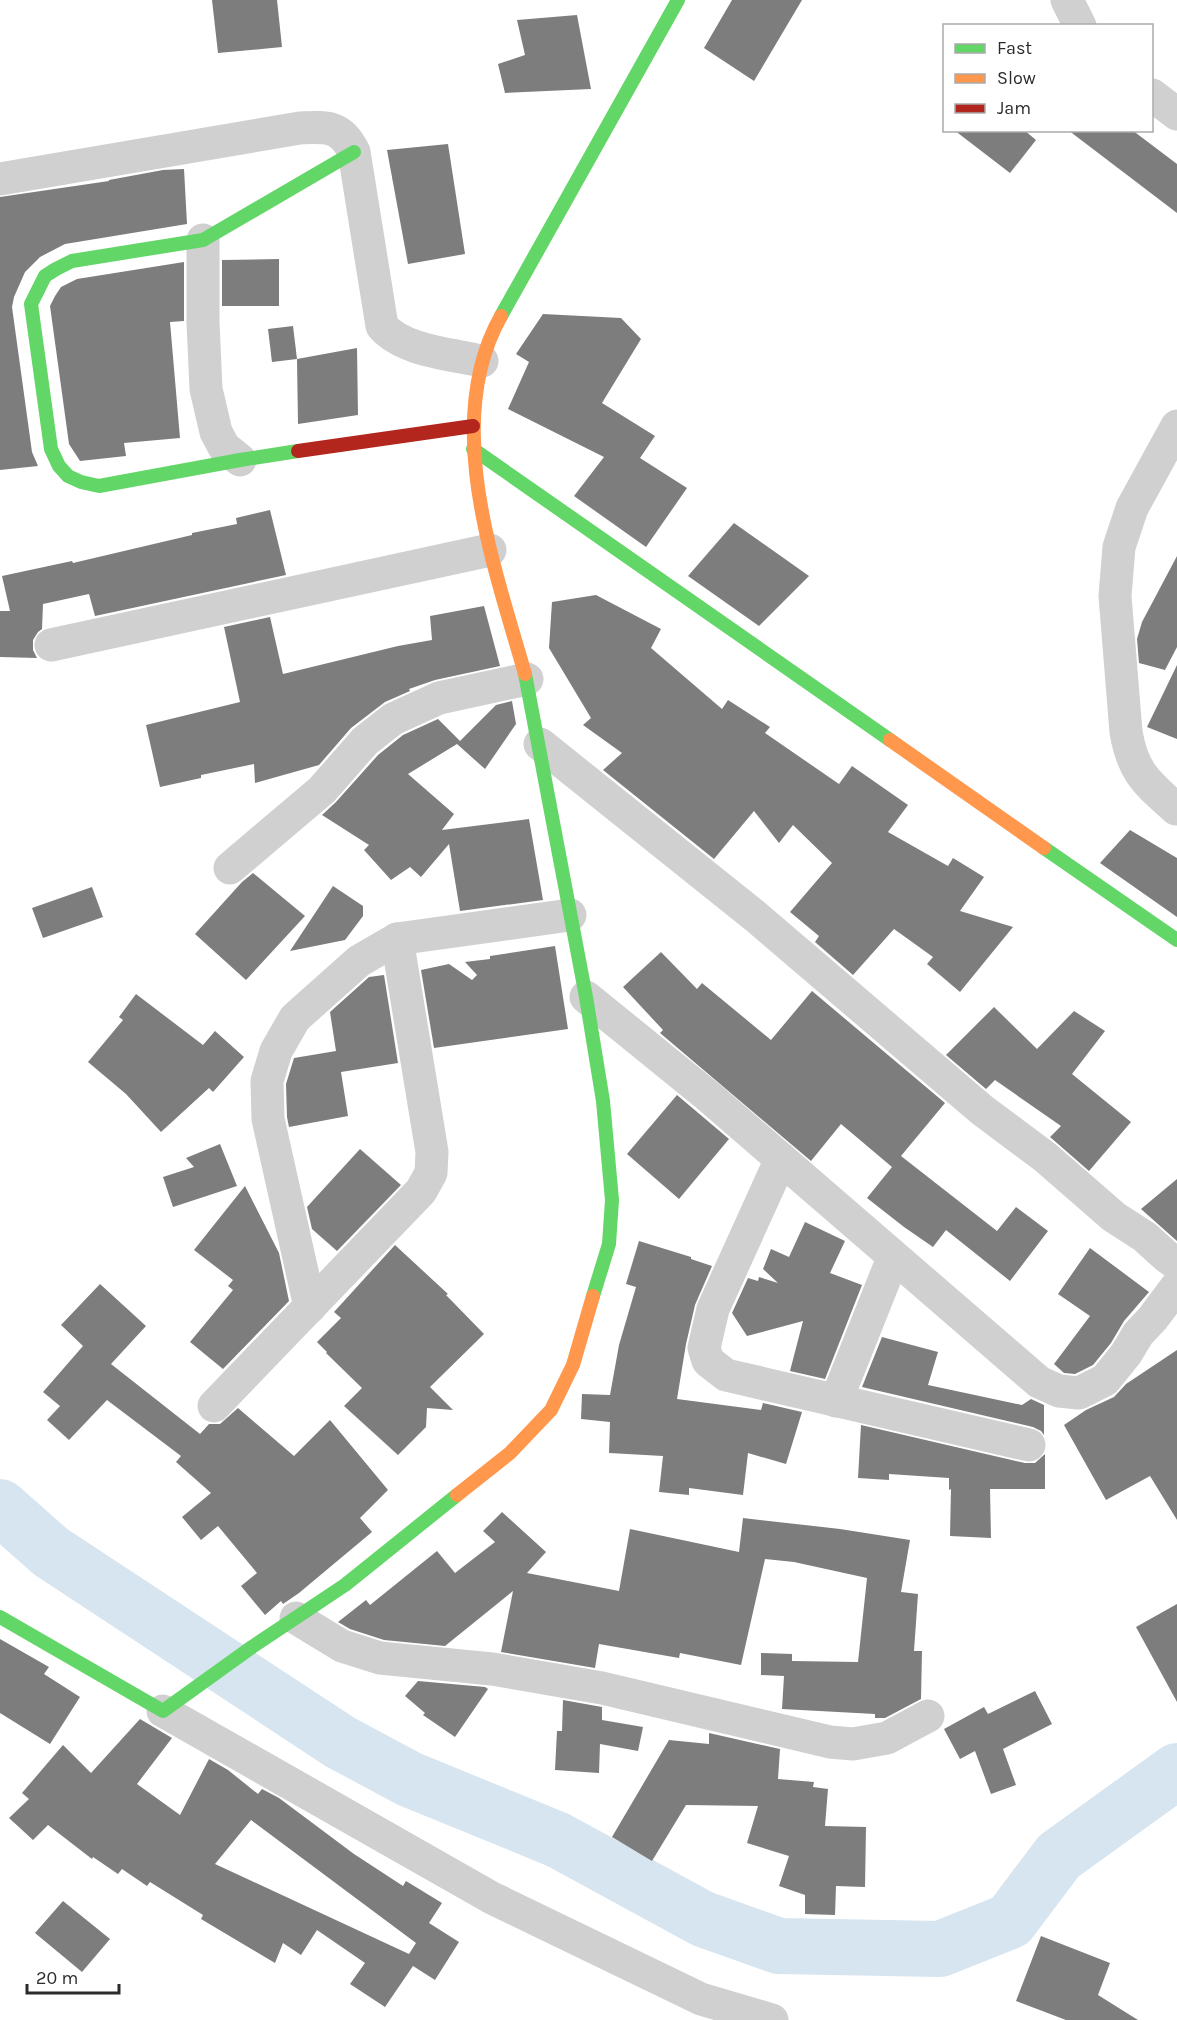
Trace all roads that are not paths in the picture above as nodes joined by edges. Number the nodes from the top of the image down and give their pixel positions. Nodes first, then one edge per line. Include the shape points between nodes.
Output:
1 (678, 0) edge
2 (1067, 0) edge
3 (1079, 24) edge
4 (1153, 96) edge
5 (1177, 114) edge
6 (354, 152) junction
7 (0, 179) edge
8 (203, 240) junction
9 (482, 361) junction
10 (473, 426) junction
11 (1177, 426) edge
12 (473, 449) junction
13 (240, 460) junction
14 (490, 550) junction
15 (51, 645) dead end
16 (527, 679) junction
17 (540, 744) junction
18 (1177, 808) edge
19 (230, 868) dead end
20 (570, 915) junction
21 (397, 939) junction
22 (1177, 940) edge
23 (586, 997) junction
24 (781, 1159) junction
25 (893, 1258) junction
26 (1177, 1264) edge
27 (1177, 1286) edge
28 (310, 1307) junction
29 (836, 1401) junction
30 (214, 1406) dead end
31 (1029, 1445) dead end
32 (0, 1617) edge
33 (296, 1618) junction
34 (163, 1711) junction
35 (928, 1716) dead end
36 (772, 2020) edge

1 - 9 main road via 496,325
2 - 3 street
4 - 5 street
6 - 7 street via 337,130 300,128
6 - 8 main road
6 - 9 street via 382,326 404,343
8 - 13 street via 206,389 216,432 224,447
8 - 13 main road via 72,261 54,268 39,282 31,304 51,449 59,468 76,482 99,486
9 - 10 main road
10 - 12 main road
10 - 13 main road
11 - 18 street via 1132,508 1119,547 1115,596 1130,754 1145,781
12 - 14 main road
12 - 22 main road
14 - 15 street
14 - 16 main road
16 - 17 main road
16 - 19 street via 439,698 393,719 365,741 322,790
17 - 20 main road
17 - 26 street via 755,916 982,1110
20 - 21 street
20 - 23 main road
21 - 28 street via 432,1152 431,1173 421,1191
21 - 28 street via 359,961 295,1018 276,1051 267,1081 268,1119
23 - 24 street
23 - 33 main road via 603,1101 612,1200 609,1244 573,1365 551,1410 510,1453 345,1585
24 - 25 street
24 - 29 street via 712,1310 704,1348 708,1361 726,1376
25 - 27 street via 1039,1382 1059,1391 1079,1393 1105,1380
25 - 29 street
28 - 30 street
29 - 31 street
32 - 34 main road
33 - 34 main road
33 - 35 street via 342,1646 380,1658 492,1669 602,1688 830,1742 853,1744 888,1738
34 - 36 street via 492,1898 702,1999

